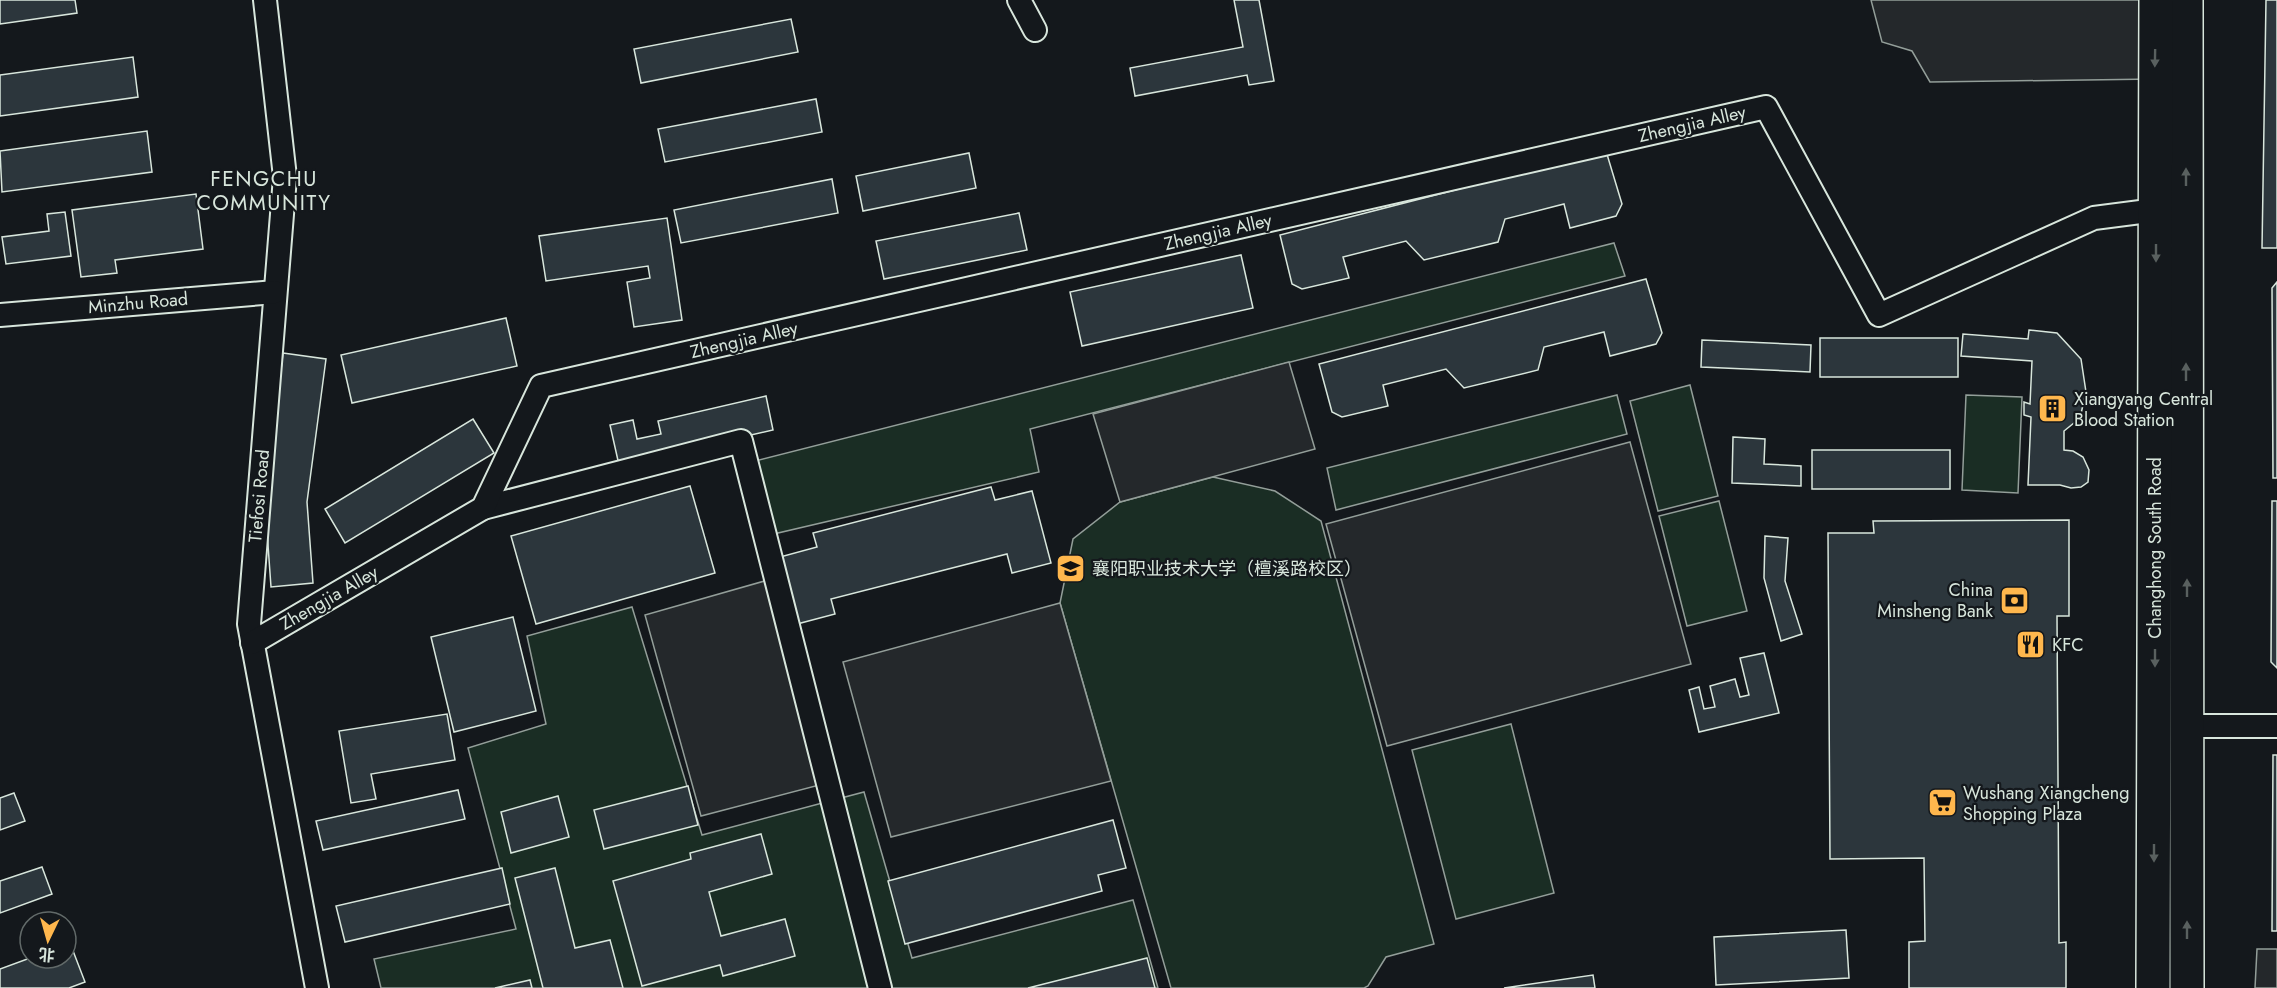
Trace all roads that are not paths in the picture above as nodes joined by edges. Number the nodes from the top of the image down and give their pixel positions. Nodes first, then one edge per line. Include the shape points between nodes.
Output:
1 (265, 0) edge
2 (1019, 0) edge
3 (2156, 0) edge
4 (2186, 0) edge
5 (1035, 30) dead end
6 (2156, 210) junction
7 (275, 292) junction
8 (0, 315) edge
9 (483, 508) junction
10 (252, 643) junction
11 (2187, 726) junction
12 (2277, 726) edge
13 (318, 988) edge
14 (880, 988) edge
15 (2153, 988) edge
16 (2187, 988) edge

1 - 7 street, Tiefosi Road via 285,177
2 - 5 street
3 -> 6 highway, Changhong South Road
11 -> 4 highway, Changhong South Road
6 - 9 street, Zhengjia Alley via 2094,218 1879,315 1766,107 541,386
6 -> 15 highway, Changhong South Road
7 - 8 street, Minzhu Road
7 - 10 street, Tiefosi Road via 249,624
9 - 10 street, Zhengjia Alley
9 - 14 street via 741,441
10 - 13 street, Tiefosi Road
11 - 12 street
16 -> 11 highway, Changhong South Road

